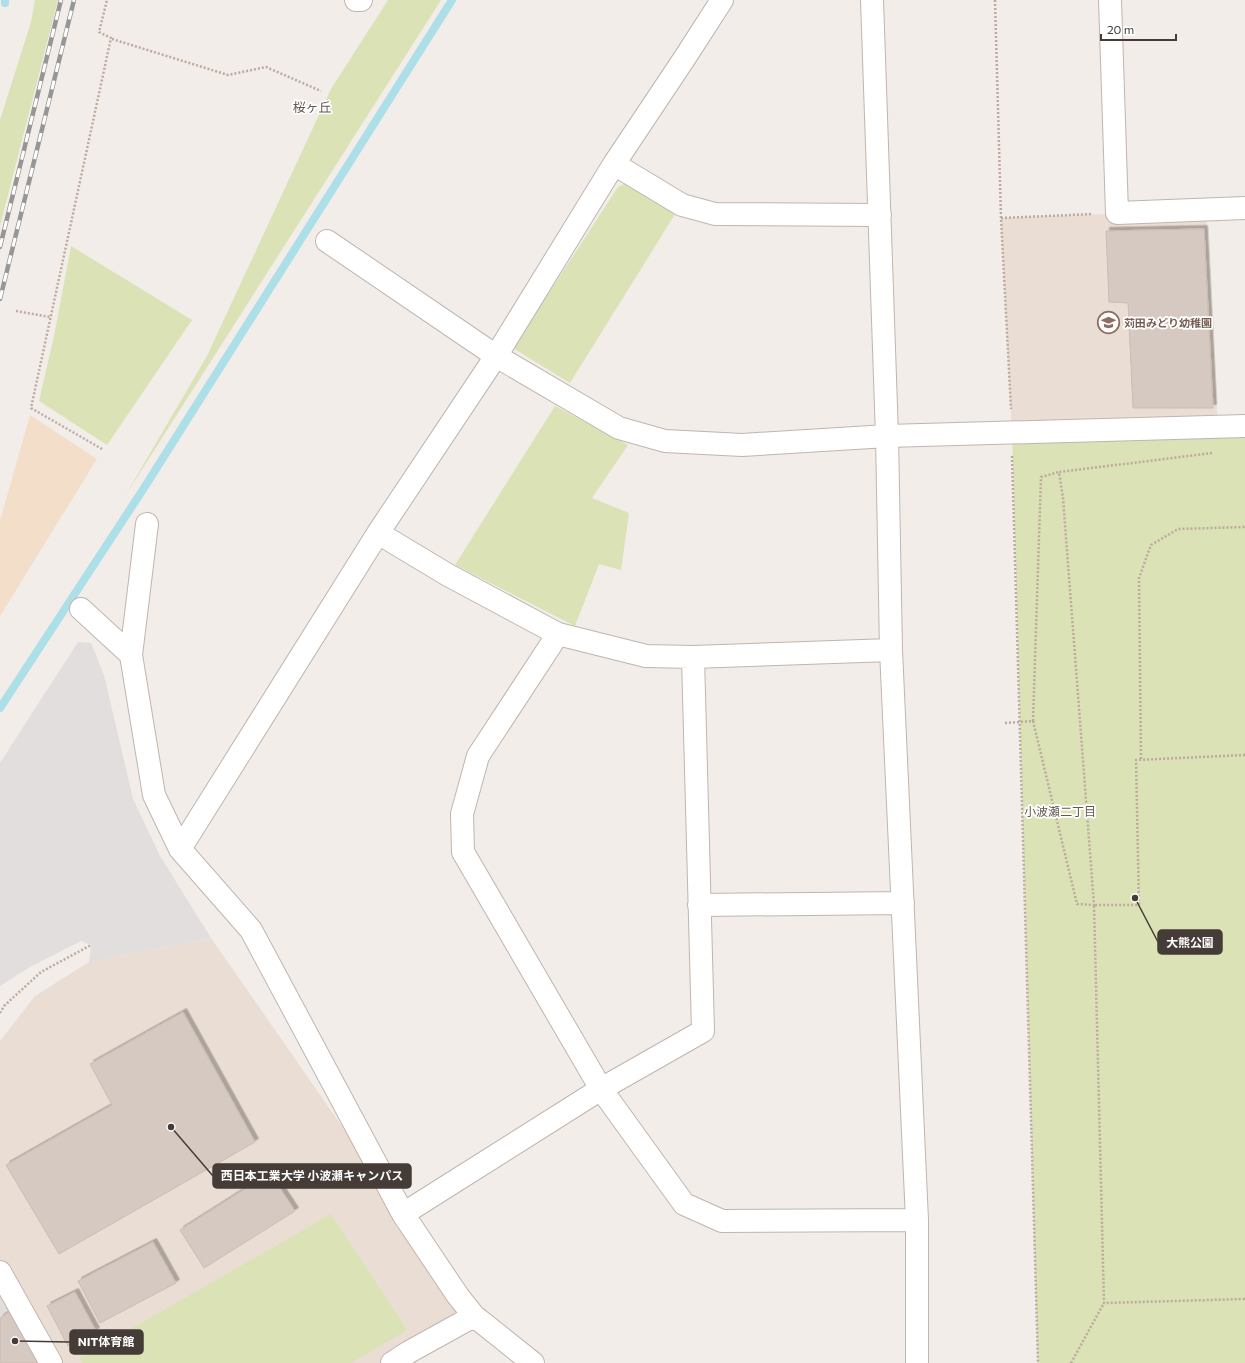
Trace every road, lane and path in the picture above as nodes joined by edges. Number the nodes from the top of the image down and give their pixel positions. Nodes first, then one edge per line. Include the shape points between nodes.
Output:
1 (107, 0) edge
2 (356, 0) edge
3 (361, 0) edge
4 (722, 0) edge
5 (872, 0) edge
6 (995, 0) edge
7 (1110, 0) edge
8 (111, 38) junction
9 (321, 91) dead end
10 (614, 164) junction
11 (1245, 208) edge
12 (1117, 213) junction
13 (880, 215) junction
14 (1001, 218) junction
15 (327, 241) dead end
16 (16, 311) dead end
17 (50, 317) junction
18 (496, 356) junction
19 (1245, 426) edge
20 (1012, 433) junction
21 (887, 436) junction
22 (102, 449) dead end
23 (1214, 453) dead end
24 (1059, 472) junction
25 (146, 524) dead end
26 (1245, 527) edge
27 (378, 533) junction
28 (81, 609) dead end
29 (558, 634) junction
30 (891, 650) junction
31 (131, 655) junction
32 (693, 656) junction
33 (1033, 721) junction
34 (1005, 722) dead end
35 (1020, 722) junction
36 (1245, 755) edge
37 (1141, 759) junction
38 (180, 849) junction
39 (903, 903) junction
40 (699, 905) junction
41 (1094, 905) junction
42 (91, 945) dead end
43 (0, 1013) edge
44 (601, 1089) junction
45 (403, 1214) junction
46 (916, 1220) junction
47 (0, 1272) edge
48 (1245, 1300) edge
49 (1104, 1303) junction
50 (474, 1316) junction
51 (51, 1363) edge
52 (392, 1363) edge
53 (533, 1363) edge
54 (916, 1363) edge
55 (1038, 1363) edge
56 (1071, 1363) edge

1 - 8 path via 99,32
2 - 3 street
4 - 10 street
5 - 13 street
6 - 14 path
7 - 12 street
8 - 9 path via 228,75 266,67
8 - 17 path
10 - 13 street via 682,205 716,214
10 - 18 street
11 - 12 street
12 - 14 path
13 - 21 street
14 - 20 path
15 - 18 street
16 - 17 path
17 - 22 path via 31,408
18 - 21 street via 619,428 665,441 742,445
18 - 27 street
19 - 20 street
20 - 21 street
20 - 35 path
21 - 30 street
23 - 24 path
24 - 33 path via 1041,477
24 - 41 path via 1064,498
25 - 31 street
26 - 37 path via 1178,530 1151,545 1139,578
27 - 29 street via 448,575
27 - 38 street
28 - 31 street
29 - 32 street via 646,656
29 - 44 street via 478,756 462,814 464,852
30 - 32 street
30 - 39 street
31 - 38 street via 154,795
32 - 40 street
33 - 35 path
33 - 41 path via 1077,904
34 - 35 path
35 - 55 path
36 - 37 path
37 - 41 path via 1136,760 1138,905
38 - 45 street via 251,930
39 - 40 street
39 - 46 street
40 - 44 street via 703,1031
41 - 49 path
42 - 43 path via 41,972 4,1006
44 - 45 street
44 - 46 street via 684,1204 722,1221
45 - 50 street
46 - 54 street
47 - 51 street
48 - 49 path
49 - 56 path
50 - 52 street
50 - 53 street

